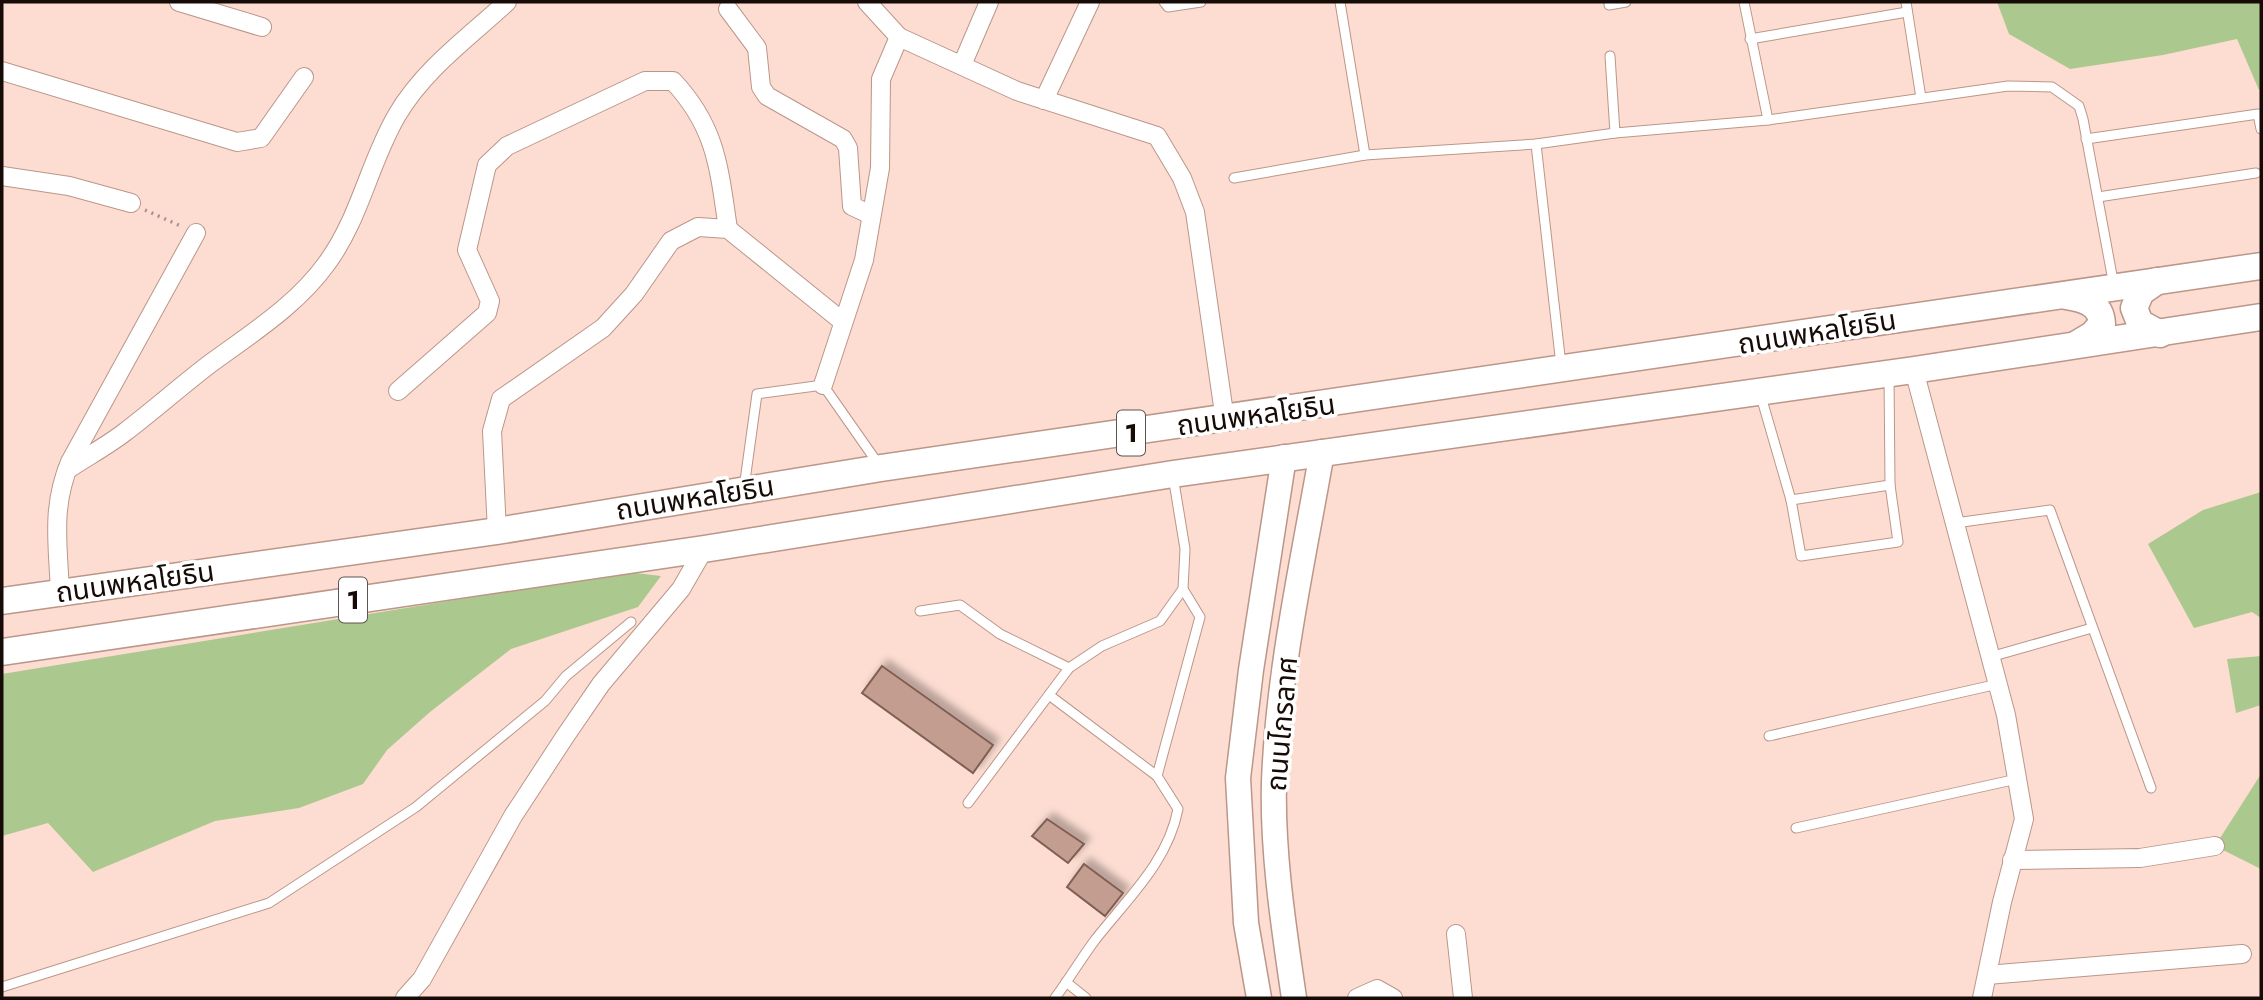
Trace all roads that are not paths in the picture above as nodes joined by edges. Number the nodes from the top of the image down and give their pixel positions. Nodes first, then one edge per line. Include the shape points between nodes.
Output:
1 (179, 2) edge
2 (507, 2) edge
3 (867, 2) edge
4 (989, 2) edge
5 (1090, 2) edge
6 (1164, 2) edge
7 (1201, 2) edge
8 (1340, 2) edge
9 (1626, 2) edge
10 (1744, 2) edge
11 (1906, 2) edge
12 (1609, 5) dead end
13 (728, 9) dead end
14 (1907, 12) junction
15 (262, 27) dead end
16 (899, 37) junction
17 (1750, 39) junction
18 (1610, 56) dead end
19 (962, 65) junction
20 (2, 71) edge
21 (304, 77) dead end
22 (1921, 98) junction
23 (1044, 100) junction
24 (1768, 120) junction
25 (2261, 129) edge
26 (1615, 133) junction
27 (2086, 139) junction
28 (1536, 144) junction
29 (1365, 155) junction
30 (2256, 173) dead end
31 (2, 176) edge
32 (1234, 178) dead end
33 (2098, 197) junction
34 (131, 203) road end
35 (871, 215) junction
36 (728, 229) junction
37 (195, 233) road end
38 (2261, 266) edge
39 (2157, 281) junction
40 (2114, 287) junction
41 (2061, 295) junction
42 (2261, 317) edge
43 (842, 321) junction
44 (2160, 334) junction
45 (2070, 346) junction
46 (1561, 370) junction
47 (1902, 371) junction
48 (823, 384) junction
49 (398, 391) dead end
50 (1759, 391) junction
51 (1225, 420) junction
52 (1322, 452) junction
53 (1284, 457) junction
54 (881, 468) junction
55 (67, 470) junction
56 (1173, 474) junction
57 (1890, 485) junction
58 (744, 489) junction
59 (1791, 500) junction
60 (1955, 523) junction
61 (497, 531) junction
62 (704, 549) junction
63 (1183, 589) junction
64 (60, 592) junction
65 (2, 601) edge
66 (920, 611) dead end
67 (631, 622) dead end
68 (2092, 628) junction
69 (2, 652) edge
70 (1990, 657) junction
71 (1069, 668) junction
72 (1998, 684) junction
73 (1049, 695) junction
74 (1769, 736) dead end
75 (1157, 776) junction
76 (2017, 779) junction
77 (2151, 788) dead end
78 (968, 803) dead end
79 (1796, 828) dead end
80 (2215, 846) dead end
81 (2012, 860) junction
82 (1456, 934) dead end
83 (2242, 954) dead end
84 (1987, 975) junction
85 (1066, 982) junction
86 (2, 987) edge
87 (405, 998) edge
88 (1055, 998) edge
89 (1086, 998) edge
90 (1259, 998) edge
91 (1294, 998) edge
92 (1357, 998) edge
93 (1393, 998) edge
94 (1463, 998) edge
95 (1982, 998) edge

1 - 15 street
2 - 55 street via 429,73 398,113 369,171 350,228 326,265 254,334 122,435
3 - 16 street
4 - 19 street
5 - 23 street
6 - 7 lane via 1168,7
8 - 29 lane
9 - 12 lane
10 - 17 lane
11 - 14 lane
13 - 35 street via 757,48 761,87 767,96 842,139 848,148 852,206
14 - 17 lane
14 - 22 lane
16 - 19 street
16 - 35 street via 881,79 880,168
17 - 24 lane
18 - 26 lane
19 - 23 street
20 - 21 street via 237,142 261,138
22 - 24 lane
22 - 27 lane via 2008,86 2052,87 2078,106
23 - 51 street via 1157,136 1182,178 1195,212
24 - 26 lane
25 - 27 lane via 2258,114
26 - 28 lane
27 - 33 lane
28 - 29 lane
28 - 46 lane
29 - 32 lane
30 - 33 lane
31 - 34 street via 69,186
33 - 40 lane
35 - 43 street via 864,260
36 - 43 street
36 - 49 street via 717,152 694,103 673,81 645,80 507,146 487,164 467,250 490,301 486,313
36 - 61 street via 698,227 671,241 603,328 501,399 492,431
37 - 55 street
38 - 39 main road, ถนนพหลโยธิน / 1
39 - 40 main road, ถนนพหลโยธิน / 1
39 - 44 main road via 2141,292 2134,308 2140,323
40 - 41 main road, ถนนพหลโยธิน / 1
41 - 45 main road via 2088,301 2101,316 2102,324 2092,335
41 - 46 main road, ถนนพหลโยธิน / 1
42 - 44 main road, ถนนพหลโยธิน / 1
43 - 48 street
44 - 45 main road, ถนนพหลโยธิน / 1
45 - 47 main road, ถนนพหลโยธิน / 1
46 - 51 main road, ถนนพหลโยธิน / 1
47 - 50 main road, ถนนพหลโยธิน / 1
47 - 57 lane
47 - 60 street
48 - 54 lane
48 - 58 lane via 757,394
50 - 52 main road, ถนนพหลโยธิน / 1
50 - 59 lane
51 - 54 main road, ถนนพหลโยธิน / 1
52 - 53 main road, ถนนพหลโยธิน / 1
52 - 91 main road, ถนนไกรลาศ via 1284,676 1274,783 1282,916
53 - 56 main road, ถนนพหลโยธิน / 1
53 - 90 main road, ถนนไกรลาศ via 1238,778 1246,923
54 - 58 main road, ถนนพหลโยธิน / 1
55 - 64 street via 59,488 56,520
56 - 62 main road, ถนนพหลโยธิน / 1
56 - 63 lane via 1185,549
57 - 59 lane
57 - 59 lane via 1898,542 1801,556
58 - 61 main road, ถนนพหลโยธิน / 1
60 - 68 lane via 2050,510
60 - 70 street
61 - 64 main road, ถนนพหลโยธิน / 1
62 - 69 main road, ถนนพหลโยธิน / 1
62 - 87 street via 681,589 601,684 566,734 513,816 422,979
63 - 71 lane via 1160,621 1102,646
63 - 75 lane via 1200,617
64 - 65 main road, ถนนพหลโยธิน / 1
66 - 71 lane via 960,605 1000,634
67 - 86 lane via 575,668 545,701 415,807 269,903
68 - 70 lane
68 - 77 lane
70 - 72 street
71 - 73 lane
72 - 74 lane
72 - 76 street
73 - 75 lane
73 - 78 lane
75 - 85 lane via 1178,809 1174,833
76 - 79 lane
76 - 81 street via 2024,819
80 - 81 street via 2140,858
81 - 84 street
82 - 94 street
83 - 84 street
84 - 95 street
85 - 88 lane
85 - 89 lane
92 - 93 street via 1377,989

